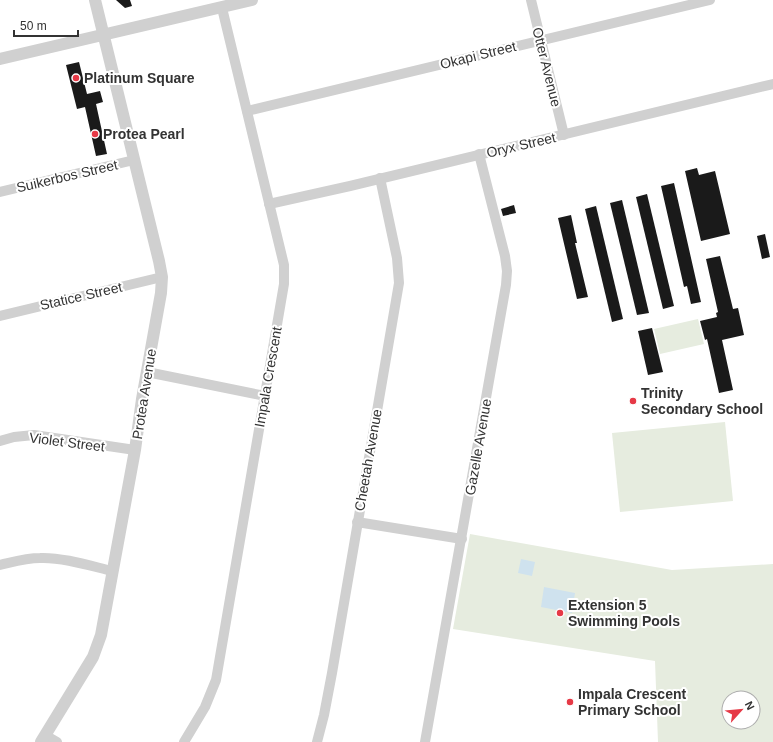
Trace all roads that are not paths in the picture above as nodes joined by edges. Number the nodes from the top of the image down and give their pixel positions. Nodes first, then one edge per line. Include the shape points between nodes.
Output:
1 (95, 0) edge
2 (252, 0) edge
3 (531, 0) edge
4 (710, 0) edge
5 (222, 8) junction
6 (103, 34) junction
7 (541, 40) junction
8 (0, 59) edge
9 (773, 84) edge
10 (247, 111) junction
11 (564, 135) junction
12 (480, 154) junction
13 (134, 160) junction
14 (380, 178) junction
15 (0, 192) edge
16 (269, 204) junction
17 (162, 277) junction
18 (0, 316) edge
19 (147, 372) junction
20 (265, 396) junction
21 (0, 440) edge
22 (135, 450) junction
23 (357, 522) junction
24 (462, 539) junction
25 (0, 565) edge
26 (112, 571) junction
27 (43, 738) edge
28 (57, 742) edge
29 (184, 742) edge
30 (317, 742) edge
31 (426, 742) edge

1 - 6 street, Protea Avenue
2 - 5 street
3 - 7 street, Otter Avenue
4 - 7 street, Okapi Street
5 - 6 street
5 - 10 street, Impala Crescent
6 - 8 street
6 - 13 street, Protea Avenue
7 - 10 street, Okapi Street
7 - 11 street, Otter Avenue
9 - 11 street, Oryx Street
10 - 16 street, Impala Crescent
11 - 12 street, Oryx Street
12 - 14 street, Oryx Street
12 - 24 street, Gazelle Avenue via 507,271
13 - 15 street, Suikerbos Street
13 - 17 street, Protea Avenue
14 - 16 street, Oryx Street
14 - 23 street, Cheetah Avenue via 397,258 399,283
16 - 20 street, Impala Crescent via 284,274
17 - 18 street, Statice Street
17 - 19 street, Protea Avenue
19 - 20 street
19 - 22 street, Protea Avenue
20 - 29 street, Impala Crescent via 216,680 205,707
21 - 22 street, Violet Street via 34,435
22 - 26 street, Protea Avenue
23 - 24 street
23 - 30 street, Cheetah Avenue via 332,673
24 - 31 street, Gazelle Avenue
25 - 26 street via 45,558
26 - 27 street, Protea Avenue via 105,617 96,650
27 - 28 street

